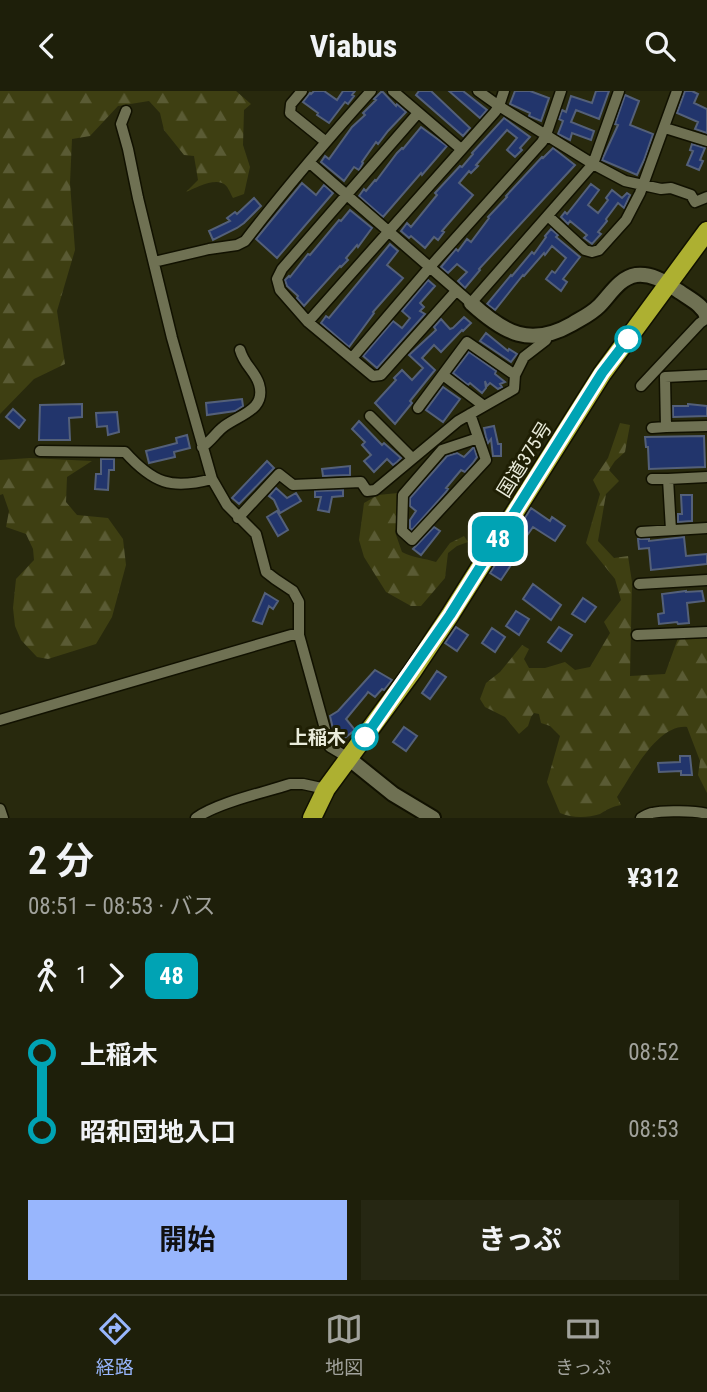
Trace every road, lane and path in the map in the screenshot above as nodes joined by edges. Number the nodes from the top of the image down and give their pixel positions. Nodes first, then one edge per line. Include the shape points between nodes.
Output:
1 (302, 91) edge
2 (371, 91) edge
3 (393, 91) edge
4 (478, 91) edge
5 (504, 91) edge
6 (561, 91) edge
7 (619, 91) edge
8 (677, 91) edge
9 (499, 106) junction
10 (126, 110) dead end
11 (418, 113) junction
12 (665, 128) junction
13 (546, 135) junction
14 (707, 141) edge
15 (326, 142) junction
16 (461, 149) junction
17 (310, 163) junction
18 (593, 165) junction
19 (642, 186) junction
20 (347, 195) junction
21 (707, 197) edge
22 (548, 216) junction
23 (389, 231) junction
24 (707, 231) edge
25 (154, 262) junction
26 (429, 268) junction
27 (668, 284) junction
28 (456, 291) junction
29 (471, 303) junction
30 (707, 317) edge
31 (309, 322) junction
32 (545, 335) junction
33 (240, 350) dead end
34 (352, 358) junction
35 (443, 375) junction
36 (515, 375) junction
37 (707, 375) edge
38 (641, 386) dead end
39 (484, 406) junction
40 (418, 408) dead end
41 (470, 414) junction
42 (370, 416) dead end
43 (707, 426) edge
44 (652, 428) dead end
45 (666, 428) junction
46 (478, 438) junction
47 (202, 447) junction
48 (40, 451) dead end
49 (412, 458) junction
50 (707, 477) edge
51 (212, 479) junction
52 (652, 479) dead end
53 (668, 479) junction
54 (238, 518) junction
55 (707, 528) edge
56 (671, 530) junction
57 (641, 532) dead end
58 (707, 580) edge
59 (639, 584) dead end
60 (707, 632) edge
61 (299, 635) junction
62 (637, 635) dead end
63 (0, 720) edge
64 (347, 757) junction
65 (326, 789) junction
66 (0, 809) edge
67 (707, 814) edge
68 (202, 816) edge
69 (3, 818) edge
70 (312, 818) edge
71 (433, 818) edge
72 (641, 818) edge

1 - 15 street via 290,113
2 - 15 street
3 - 11 street
4 - 9 street
5 - 9 street
6 - 13 street
7 - 18 street
8 - 12 street
9 - 13 street
9 - 16 street
10 - 25 street via 121,124
11 - 16 street
11 - 20 street
12 - 14 street
12 - 19 street
13 - 18 street
13 - 26 street
15 - 17 street
16 - 23 street
17 - 20 street
17 - 25 street via 244,241
18 - 19 street
18 - 22 street
19 - 21 street via 671,187 691,195 695,202
19 - 22 street via 626,220 599,250 585,250
20 - 23 street
20 - 31 street via 277,279 280,290
22 - 29 street
23 - 26 street
23 - 31 street
24 - 27 highway, 国道375号
25 - 47 street
26 - 28 street
26 - 34 street
27 - 30 street via 704,309
27 - 32 street via 645,275 626,278 593,312
27 - 64 highway, 国道375号 via 602,373 412,672
28 - 29 street
28 - 34 street via 381,375 373,376
29 - 32 street via 502,328
30 - 38 street
31 - 34 street
32 - 36 street via 546,340 524,357
33 - 47 street via 258,383 258,400 254,408 224,426
35 - 36 street via 467,342
35 - 39 street
35 - 40 street
36 - 39 street via 514,389
37 - 45 street via 665,377
39 - 41 street
41 - 46 street
41 - 49 street
42 - 49 street
43 - 45 street
44 - 45 street
46 - 46 street via 442,450 403,495 402,531 412,540 486,460
47 - 51 street
48 - 51 street via 125,452 140,469 163,482
49 - 54 street via 375,490 367,491 361,482 293,485 279,474
50 - 53 street
51 - 54 street
52 - 53 street
53 - 56 street
54 - 61 street via 256,534 267,572 293,591 299,602
55 - 56 street
56 - 57 street
58 - 59 street
60 - 62 street
61 - 63 street
61 - 64 street via 330,747
64 - 65 highway, 国道375号
64 - 71 street via 393,794
65 - 68 street via 290,785
65 - 70 highway, 国道375号
66 - 69 street
67 - 72 street via 658,812

